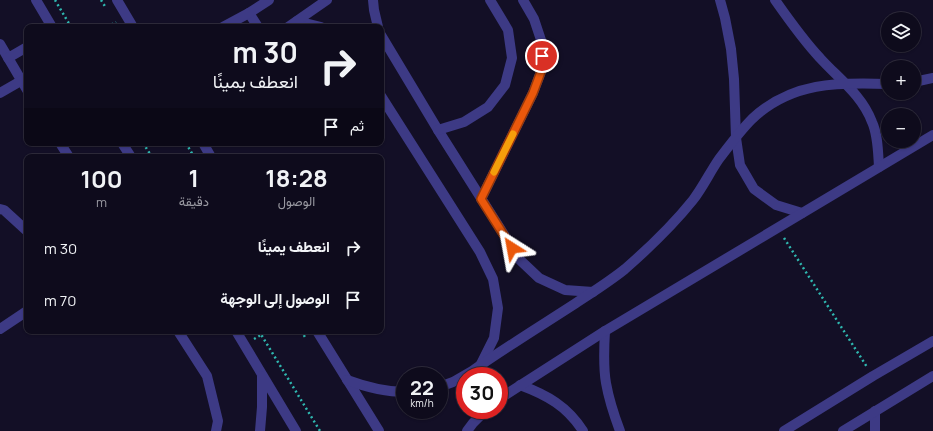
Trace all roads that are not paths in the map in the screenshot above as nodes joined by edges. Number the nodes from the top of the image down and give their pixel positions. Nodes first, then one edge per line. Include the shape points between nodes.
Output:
1 (36, 0) edge
2 (117, 0) edge
3 (269, 0) edge
4 (327, 0) edge
5 (373, 0) edge
6 (490, 0) edge
7 (523, 0) edge
8 (720, 0) edge
9 (775, 0) edge
10 (249, 13) junction
11 (297, 21) junction
12 (50, 24) edge
13 (132, 24) edge
14 (229, 24) edge
15 (256, 24) edge
16 (292, 24) edge
17 (309, 24) edge
18 (377, 24) edge
19 (384, 40) edge
20 (0, 44) edge
21 (24, 49) edge
22 (8, 58) junction
23 (933, 78) edge
24 (921, 81) edge
25 (24, 82) edge
26 (24, 83) edge
27 (845, 83) junction
28 (881, 84) edge
29 (0, 93) edge
30 (384, 101) edge
31 (438, 130) junction
32 (933, 135) edge
33 (736, 138) junction
34 (879, 167) junction
35 (481, 199) junction
36 (0, 209) edge
37 (802, 213) junction
38 (24, 228) edge
39 (593, 292) junction
40 (24, 313) edge
41 (0, 329) edge
42 (605, 331) junction
43 (180, 334) edge
44 (238, 334) edge
45 (319, 334) edge
46 (933, 341) edge
47 (480, 365) joint
48 (262, 376) junction
49 (933, 376) edge
50 (347, 380) junction
51 (520, 385) junction
52 (396, 392) edge
53 (508, 393) edge
54 (875, 411) junction
55 (477, 419) edge
56 (216, 431) edge
57 (260, 431) edge
58 (296, 431) edge
59 (379, 431) edge
60 (467, 431) edge
61 (583, 431) edge
62 (620, 431) edge
63 (784, 431) edge
64 (843, 431) edge
65 (875, 431) edge

1 - 12 street
2 - 13 street
3 - 10 street
4 - 11 street
5 - 18 street
6 - 31 street via 508,30 512,58 505,85 488,107 464,122
7 - 35 street via 534,19 542,44 542,69 533,93
8 - 33 street via 731,48
9 - 27 street via 820,58
10 - 14 street
10 - 15 street
11 - 16 street
11 - 17 street
19 - 31 street
20 - 22 street
21 - 22 street
22 - 25 street
23 - 24 street
26 - 29 street
27 - 28 street
27 - 33 street via 795,92 772,104 752,119
27 - 34 street via 861,102 872,122
30 - 47 street via 480,252 493,279 498,308 494,338
31 - 35 street
32 - 34 street
33 - 37 street via 740,165 754,189 776,205
33 - 39 street via 694,199 671,226 624,269
34 - 37 street
35 - 39 street via 520,260 539,278 565,290
36 - 38 street
37 - 42 street
39 - 47 street
40 - 41 street
42 - 51 street
42 - 62 street via 606,383
43 - 56 street via 206,376 218,421
44 - 48 street
45 - 50 street
46 - 63 street
48 - 57 street
48 - 58 street
49 - 54 street
50 - 52 street via 368,388
50 - 59 street
51 - 53 street
51 - 61 street via 543,394 563,406
54 - 64 street
54 - 65 street
55 - 60 street

